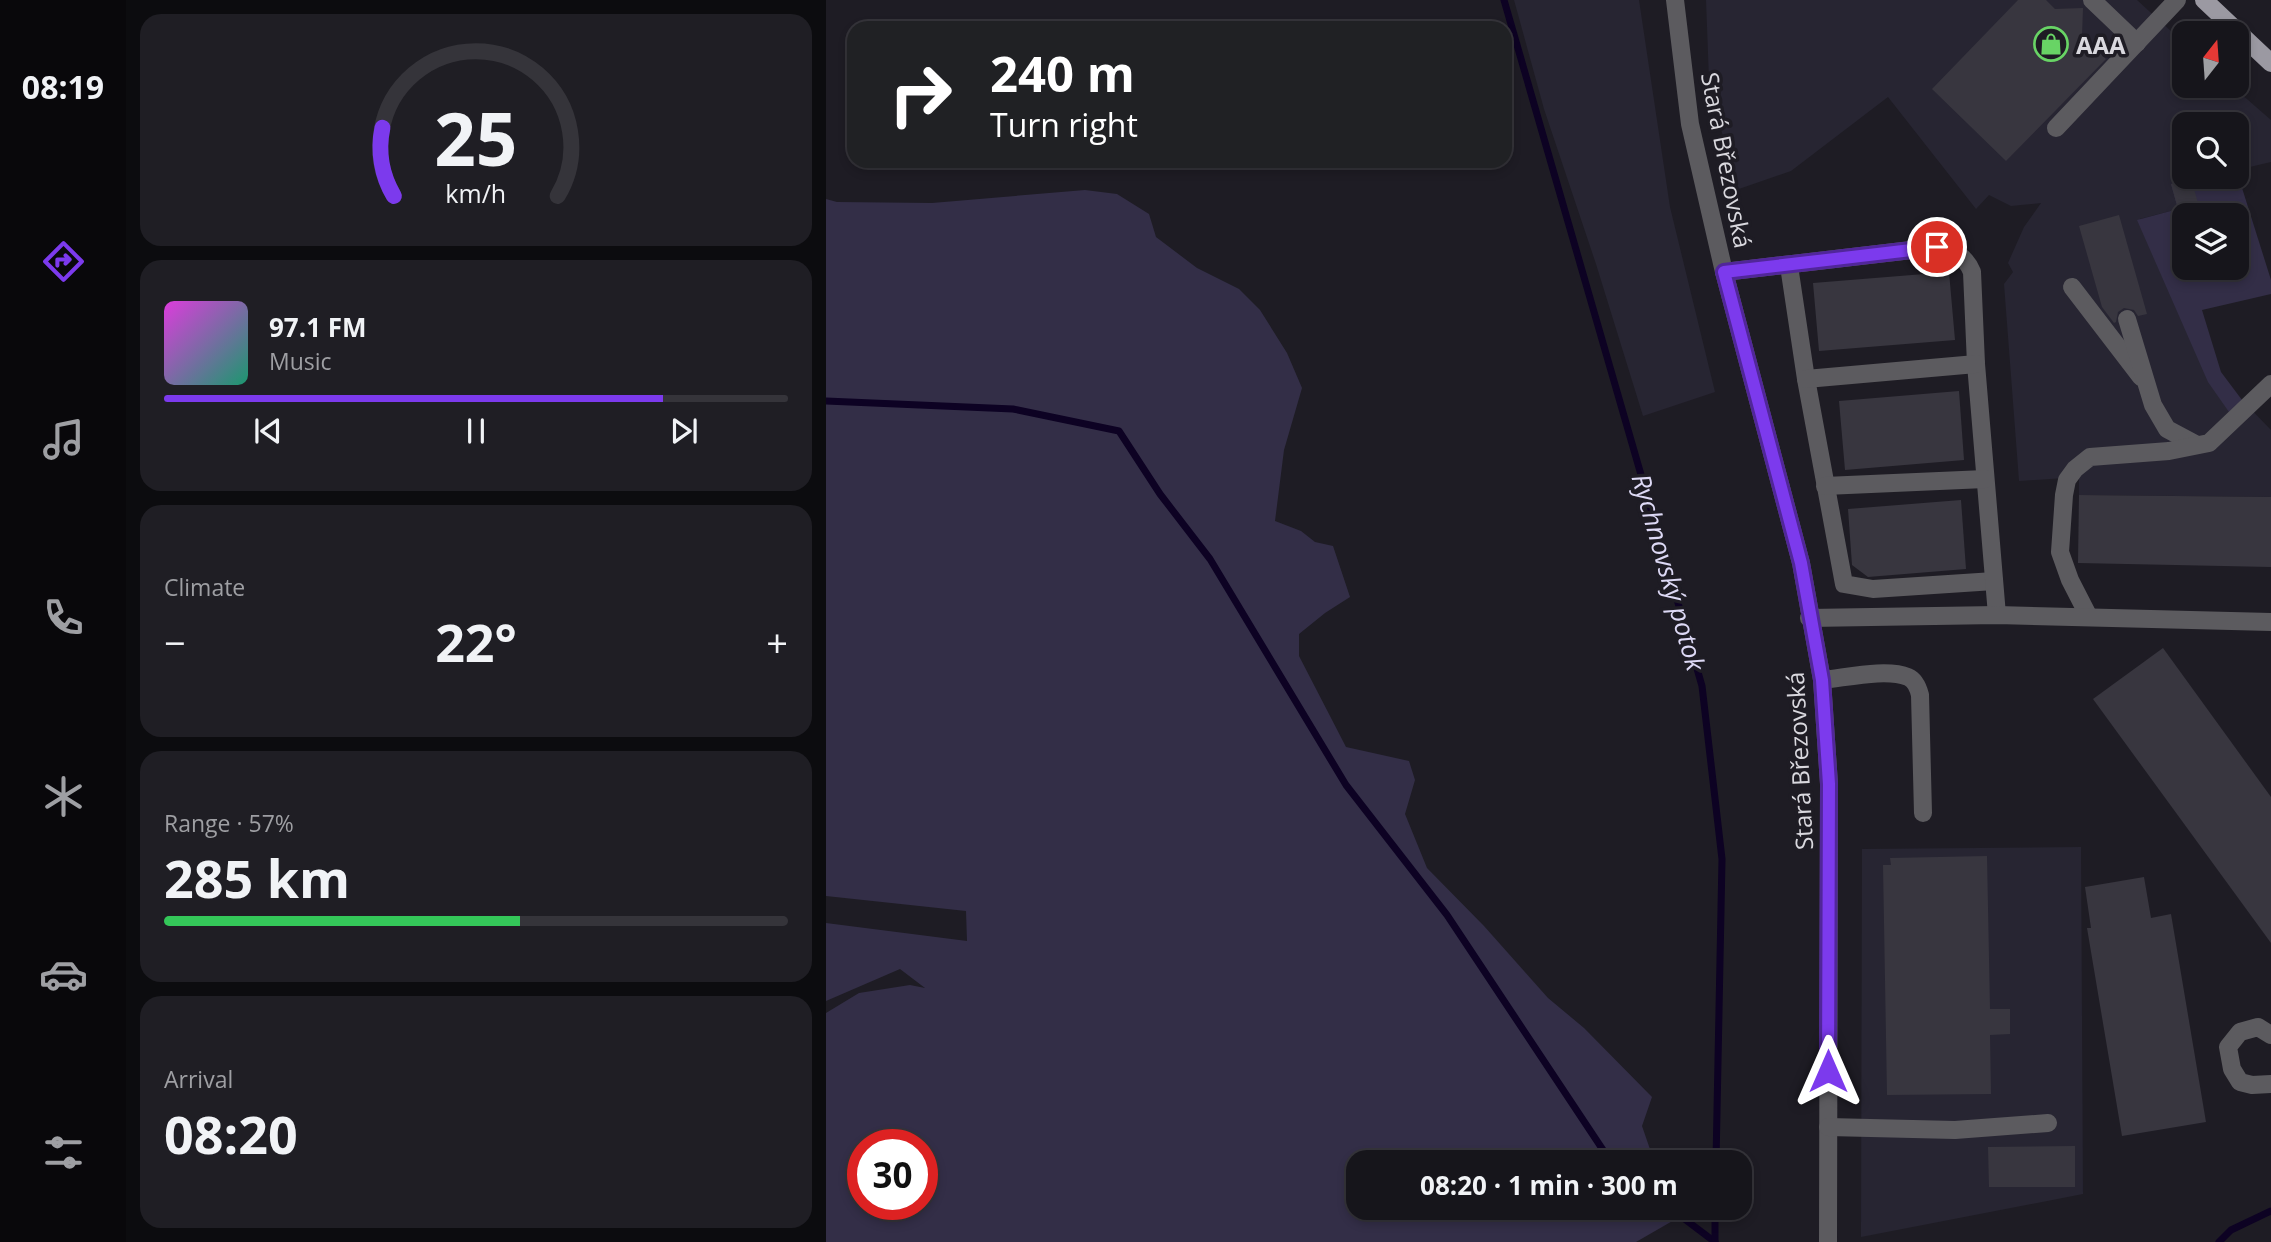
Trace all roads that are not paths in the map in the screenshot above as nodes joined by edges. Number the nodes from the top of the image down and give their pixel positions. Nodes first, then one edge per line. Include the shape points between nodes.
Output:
1 (1675, 0) edge
2 (2092, 0) edge
3 (2177, 0) edge
4 (2204, 0) edge
5 (2137, 43) junction
6 (2271, 63) edge
7 (2056, 128) dead end
8 (1789, 266) junction
9 (1724, 272) junction
10 (2072, 287) dead end
11 (2127, 319) dead end
12 (1976, 364) junction
13 (1806, 379) junction
14 (2271, 384) edge
15 (2147, 386) junction
16 (2197, 445) junction
17 (1985, 479) junction
18 (1825, 486) junction
19 (1994, 581) junction
20 (1997, 615) junction
21 (2089, 617) junction
22 (1809, 618) junction
23 (2271, 622) edge
24 (1822, 680) junction
25 (1923, 813) dead end
26 (2271, 1035) edge
27 (2271, 1084) edge
28 (2048, 1123) dead end
29 (1828, 1127) junction
30 (1828, 1242) edge

1 - 9 street, Stará Březovská via 1690,124
2 - 5 street
3 - 5 street
4 - 6 main road
5 - 7 street
8 - 9 street
8 - 12 street via 1950,249 1968,261 1972,272
8 - 13 street
9 - 22 street, Stará Březovská via 1801,563
10 - 15 street
11 - 15 street
12 - 13 street
12 - 17 street
13 - 18 street
14 - 16 street via 2210,443
15 - 16 street via 2167,429
16 - 21 street via 2090,457 2067,480 2060,552
17 - 18 street
17 - 19 street
18 - 19 street via 1844,584 1873,589
19 - 20 street
20 - 21 street
20 - 22 street
21 - 23 street
22 - 24 street, Stará Březovská
24 - 25 street via 1895,674 1910,677 1917,685
24 - 29 street, Stará Březovská via 1829,784
26 - 27 street via 2258,1027 2241,1032 2228,1047 2240,1082
28 - 29 street via 1955,1130
29 - 30 street, Stará Březovská

